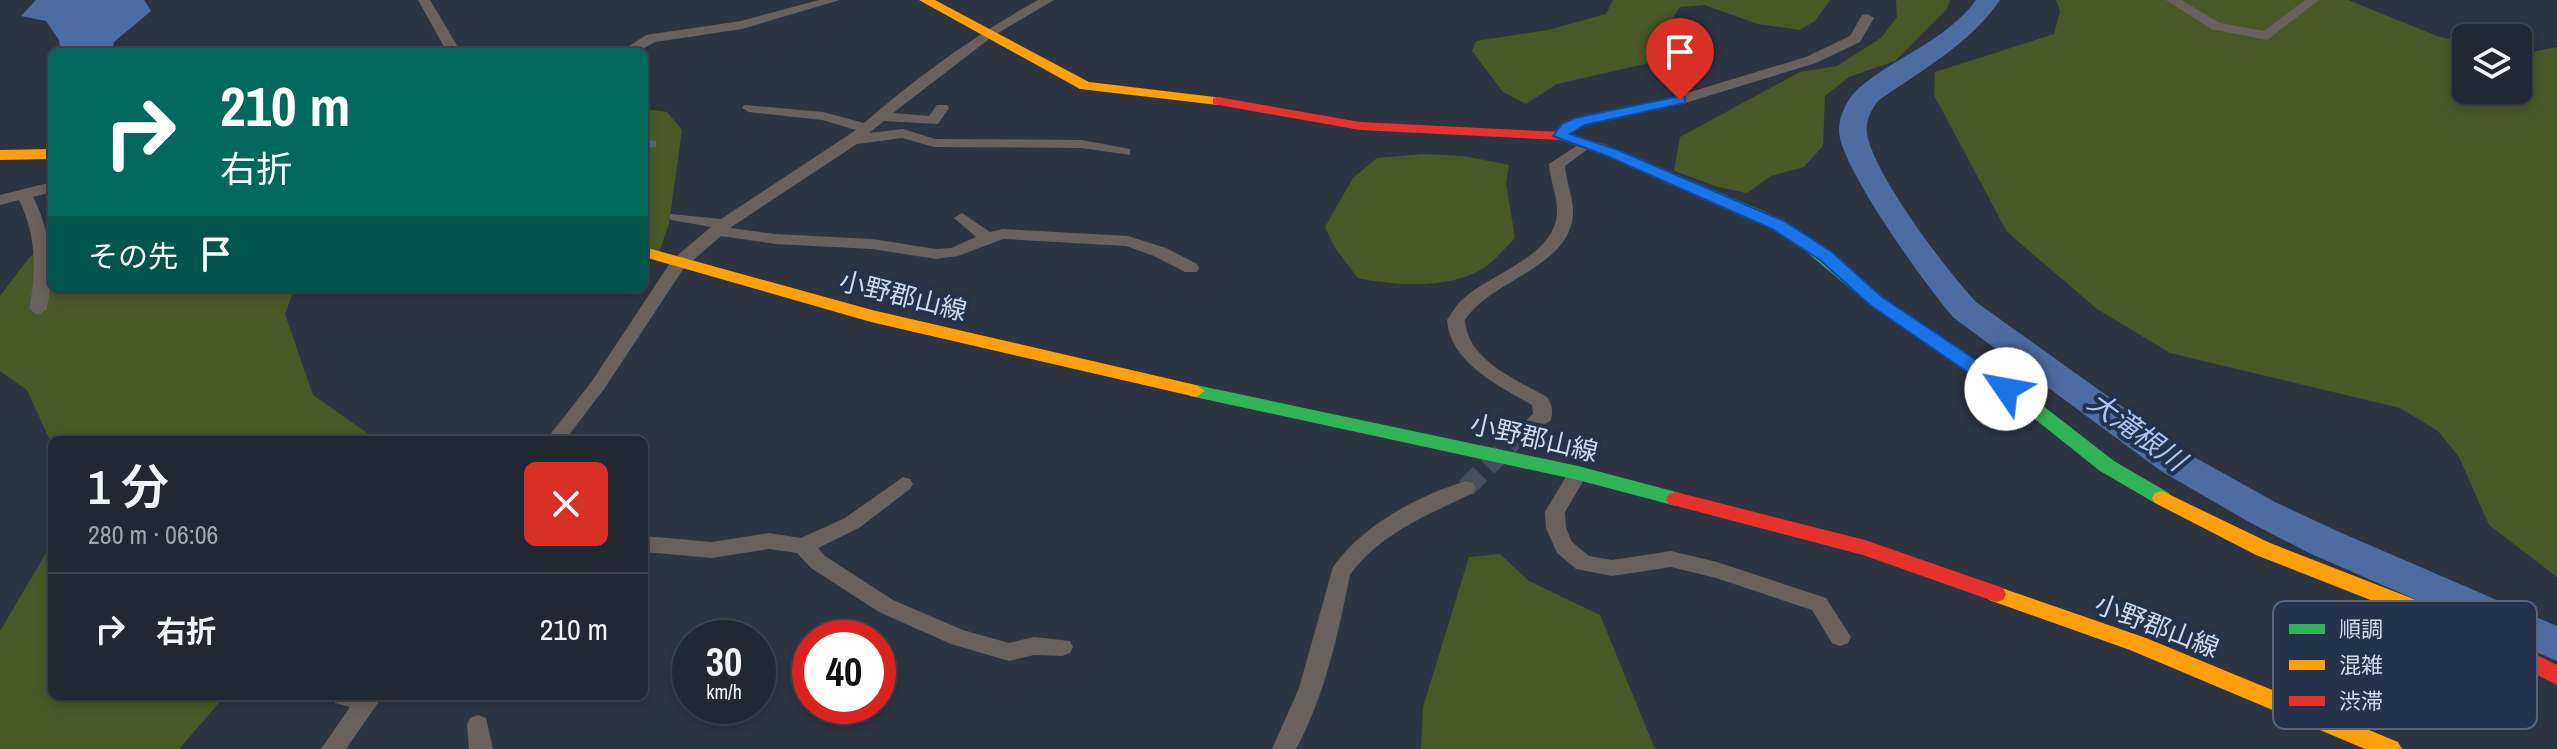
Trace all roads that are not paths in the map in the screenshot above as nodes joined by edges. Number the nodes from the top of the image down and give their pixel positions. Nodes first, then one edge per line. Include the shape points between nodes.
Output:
1 (424, 0) edge
2 (834, 0) edge
3 (925, 0) edge
4 (1048, 0) edge
5 (2172, 0) edge
6 (2313, 0) edge
7 (1867, 18) dead end
8 (988, 33) junction
9 (451, 48) edge
10 (635, 48) edge
11 (749, 108) dead end
12 (942, 108) dead end
13 (880, 116) junction
14 (867, 128) junction
15 (1561, 136) junction
16 (853, 140) junction
17 (1587, 143) junction
18 (1125, 152) dead end
19 (48, 154) edge
20 (0, 155) edge
21 (48, 188) edge
22 (24, 195) junction
23 (0, 200) edge
24 (677, 217) dead end
25 (962, 218) dead end
26 (722, 227) junction
27 (986, 237) junction
28 (648, 253) edge
29 (678, 264) junction
30 (1191, 268) dead end
31 (38, 309) dead end
32 (1521, 433) tunnel mouth
33 (558, 436) edge
34 (1578, 473) junction
35 (903, 484) dead end
36 (1466, 488) tunnel mouth
37 (648, 544) edge
38 (803, 546) junction
39 (2402, 601) edge
40 (1840, 637) dead end
41 (1062, 647) dead end
42 (2537, 665) edge
43 (2557, 676) edge
44 (368, 700) edge
45 (2273, 700) edge
46 (478, 725) dead end
47 (2342, 729) edge
48 (333, 749) edge
49 (481, 749) edge
50 (1284, 749) edge
51 (2390, 749) edge

1 - 9 street
2 - 10 street via 742,25 657,37
3 - 8 street
4 - 8 street
5 - 6 street via 2216,26 2267,36
7 - 15 street via 1855,39 1833,51 1680,100 1580,122
8 - 13 street
8 - 15 street via 1085,86 1112,91 1170,93 1360,126
11 - 14 street via 823,116
12 - 13 street via 933,121
13 - 14 street
14 - 16 street
15 - 17 street
16 - 18 street via 903,133 934,143 1082,144
16 - 26 street
17 - 32 street via 1557,164 1566,198 1557,236 1515,275 1464,307 1455,321 1457,338 1476,360 1541,402 1543,416
17 - 39 street via 1760,215 1804,241 1876,301 2027,403 2107,466 2186,512 2249,543
19 - 20 street
21 - 22 street
22 - 23 street
22 - 31 street via 39,237 43,286
24 - 26 street
25 - 27 street
26 - 27 street via 773,241 839,241 935,254 961,251
26 - 29 street
27 - 30 street via 1128,241
28 - 29 street, 小野郡山線
29 - 33 street
29 - 34 street, 小野郡山線 via 1051,360
34 - 40 street via 1555,512 1564,547 1583,563 1612,568 1671,559 1717,570 1809,598 1826,611
34 - 45 street, 小野郡山線 via 1865,548 2138,644
35 - 38 street via 852,523
36 - 50 street via 1385,529 1348,558 1304,704
37 - 38 street via 712,550 769,541
38 - 41 street via 818,562 886,606 959,638 1009,652
42 - 43 street
44 - 48 street
46 - 49 street
47 - 51 street, 小野郡山線

